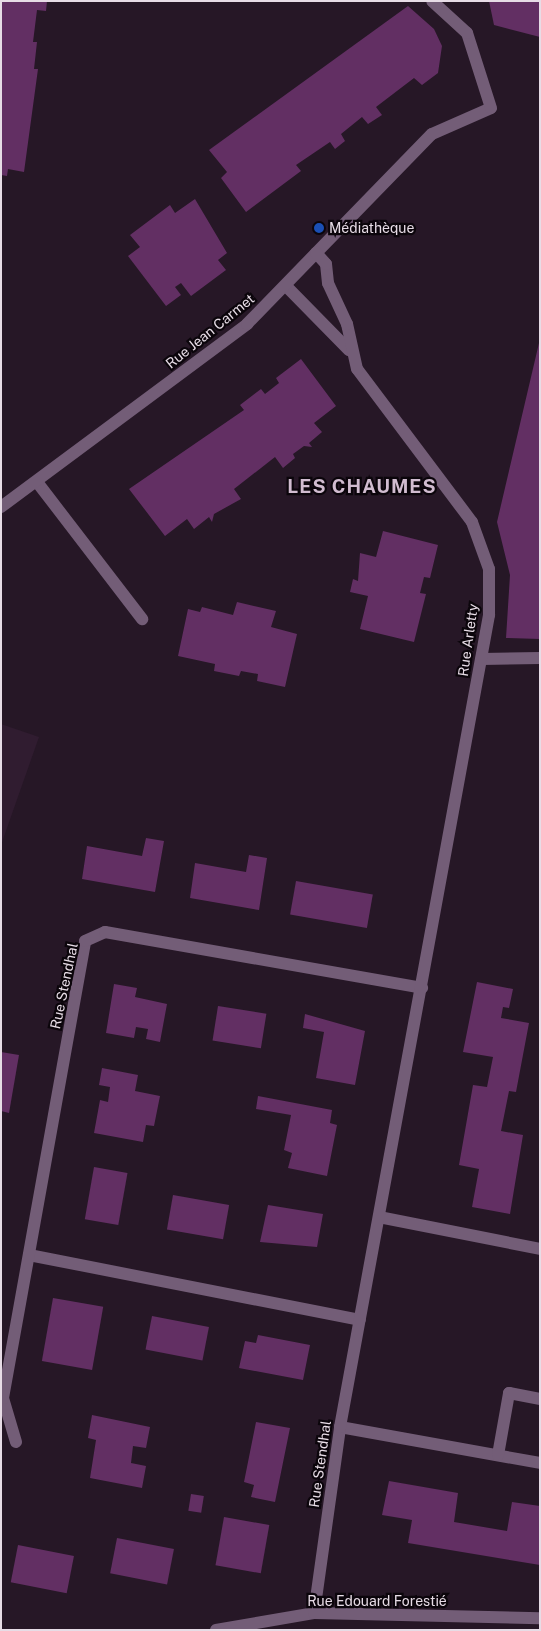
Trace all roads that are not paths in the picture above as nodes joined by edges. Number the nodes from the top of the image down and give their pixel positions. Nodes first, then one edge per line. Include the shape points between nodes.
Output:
1 (432, 1) edge
2 (316, 253) junction
3 (286, 286) junction
4 (350, 350) junction
5 (37, 482) junction
6 (1, 508) edge
7 (142, 619) dead end
8 (540, 658) edge
9 (482, 659) junction
10 (453, 825) joint
11 (422, 988) junction
12 (379, 1217) junction
13 (540, 1249) edge
14 (29, 1254) junction
15 (360, 1320) junction
16 (540, 1399) edge
17 (340, 1428) junction
18 (16, 1442) dead end
19 (498, 1455) junction
20 (540, 1463) edge
21 (314, 1614) junction
22 (540, 1618) edge
23 (216, 1630) edge

1 - 2 street, Rue Jean Carmet via 467,33 491,108 432,134
2 - 3 street, Rue Jean Carmet
2 - 4 street via 326,264 328,283 348,324
3 - 4 street
3 - 5 street, Rue Jean Carmet via 247,324
4 - 9 street, Rue Arletty via 372,395 472,522 489,569 489,615
5 - 6 street, Rue Jean Carmet
5 - 7 street
8 - 9 street
9 - 10 street, Rue Arletty
10 - 11 street, Rue Stendhal
11 - 12 street, Rue Stendhal
11 - 14 street, Rue Stendhal via 105,932 86,941
12 - 13 street
12 - 15 street, Rue Stendhal
14 - 15 street
14 - 18 street, Rue Stendhal via 3,1398
15 - 17 street, Rue Stendhal
16 - 19 street via 509,1393
17 - 19 street
17 - 21 street, Rue Stendhal
19 - 20 street
21 - 22 street, Rue Edouard Forestié
21 - 23 street, Rue Edouard Forestié

